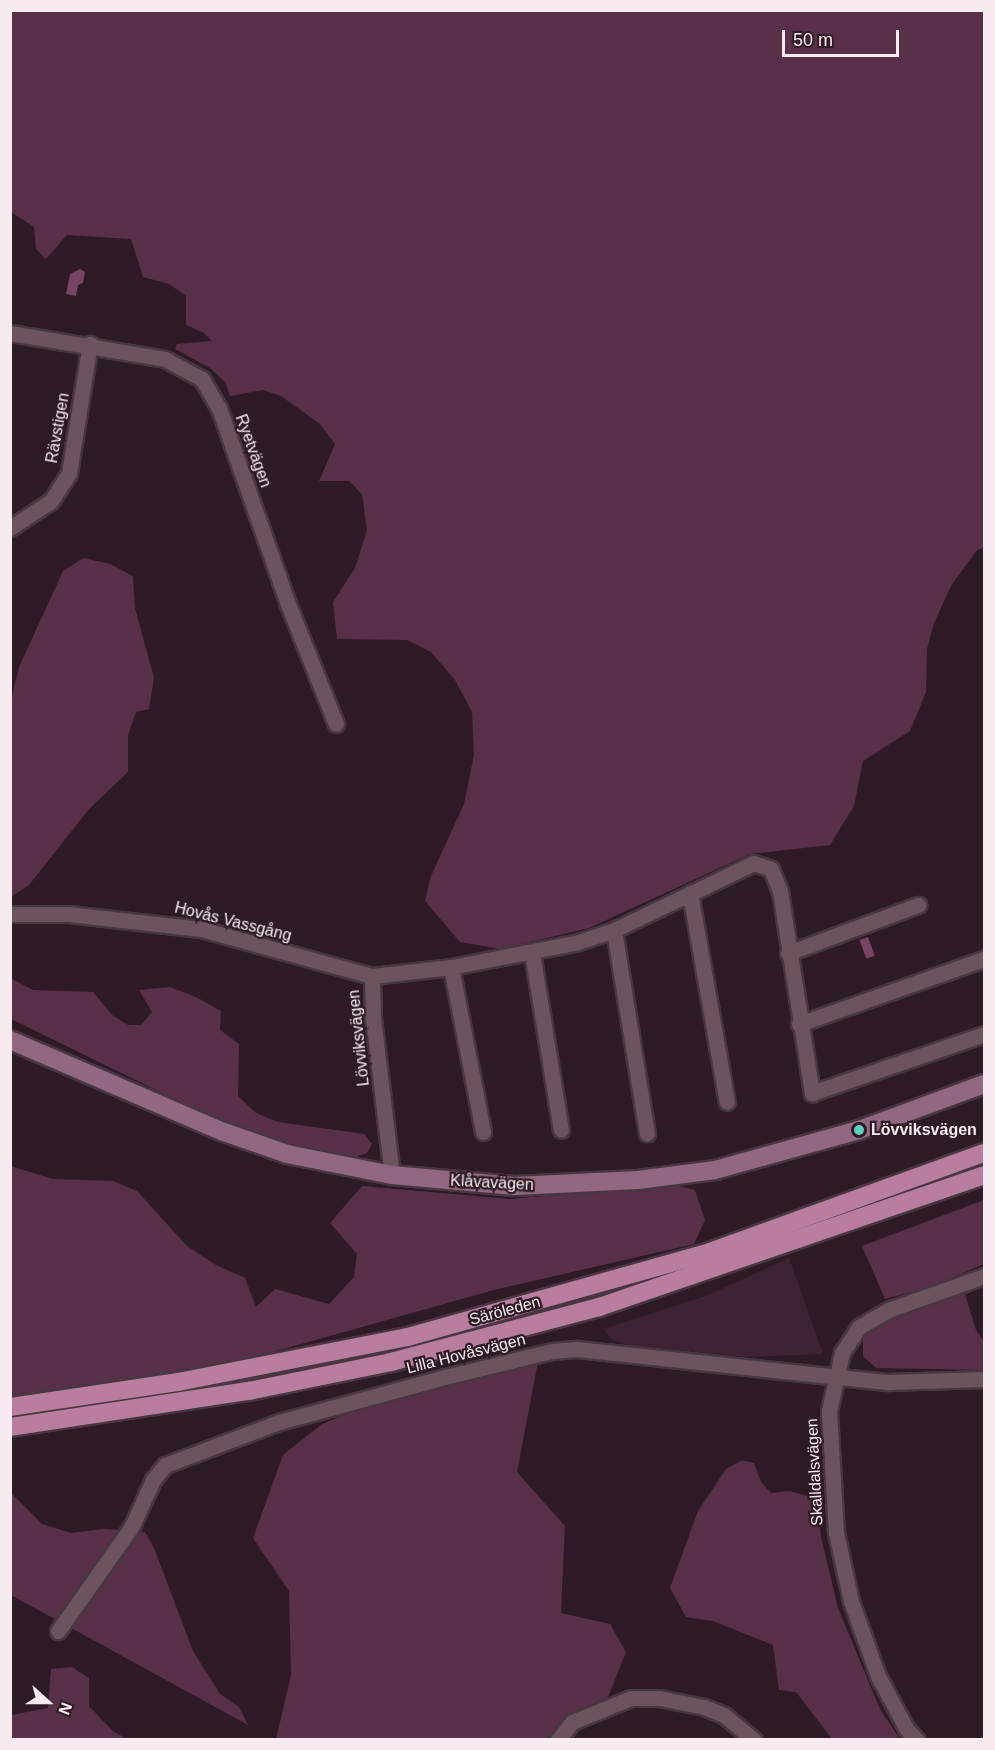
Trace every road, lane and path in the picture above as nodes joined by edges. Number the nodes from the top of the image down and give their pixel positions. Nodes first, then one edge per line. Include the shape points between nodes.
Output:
1 (10, 333) edge
2 (90, 344) junction
3 (10, 528) edge
4 (336, 724) dead end
5 (690, 893) junction
6 (918, 905) dead end
7 (10, 914) edge
8 (614, 930) junction
9 (532, 953) junction
10 (788, 953) junction
11 (984, 959) edge
12 (451, 967) junction
13 (372, 976) junction
14 (799, 1024) junction
15 (984, 1034) edge
16 (10, 1040) edge
17 (984, 1084) edge
18 (727, 1102) dead end
19 (561, 1130) dead end
20 (483, 1131) dead end
21 (647, 1133) dead end
22 (984, 1153) edge
23 (392, 1175) junction
24 (984, 1175) edge
25 (984, 1276) edge
26 (835, 1376) junction
27 (984, 1379) edge
28 (10, 1407) edge
29 (10, 1427) edge
30 (58, 1631) dead end
31 (558, 1740) edge
32 (754, 1740) edge
33 (917, 1740) edge

1 - 2 street, Ryetvägen
2 - 3 street, Rävstigen via 69,473 51,501
2 - 4 street, Ryetvägen via 179,364 202,379
5 - 8 street, Lövviksvägen
5 - 10 street, Lövviksvägen via 754,863 763,864 777,876
5 - 18 street
6 - 10 street
7 - 13 street, Hovås Vassgång via 68,914 201,929
8 - 9 street, Lövviksvägen
8 - 21 street
9 - 12 street, Lövviksvägen
9 - 19 street
10 - 14 street, Lövviksvägen
11 - 14 street
12 - 13 street, Lövviksvägen
12 - 20 street
13 - 23 street, Lövviksvägen via 373,1018
14 - 15 street, Lövviksvägen via 812,1093
16 - 23 street, Klåvavägen via 253,1143
17 - 23 street, Klåvavägen via 860,1130 715,1170 548,1186
22 - 28 main road, Säröleden via 710,1251 441,1328 259,1367
24 - 29 main road, Säröleden via 653,1290 391,1362 249,1391
25 - 26 street, Skalldalsvägen via 888,1310 860,1327 842,1353
26 - 27 street, Lilla Hovåsvägen via 888,1382
26 - 30 street, Lilla Hovåsvägen via 619,1352 552,1351 222,1440 165,1464 153,1480 132,1526
26 - 33 street, Skalldalsvägen via 829,1411 836,1533 878,1676 906,1728
31 - 32 street via 572,1722 604,1707 641,1698 704,1707 724,1715

